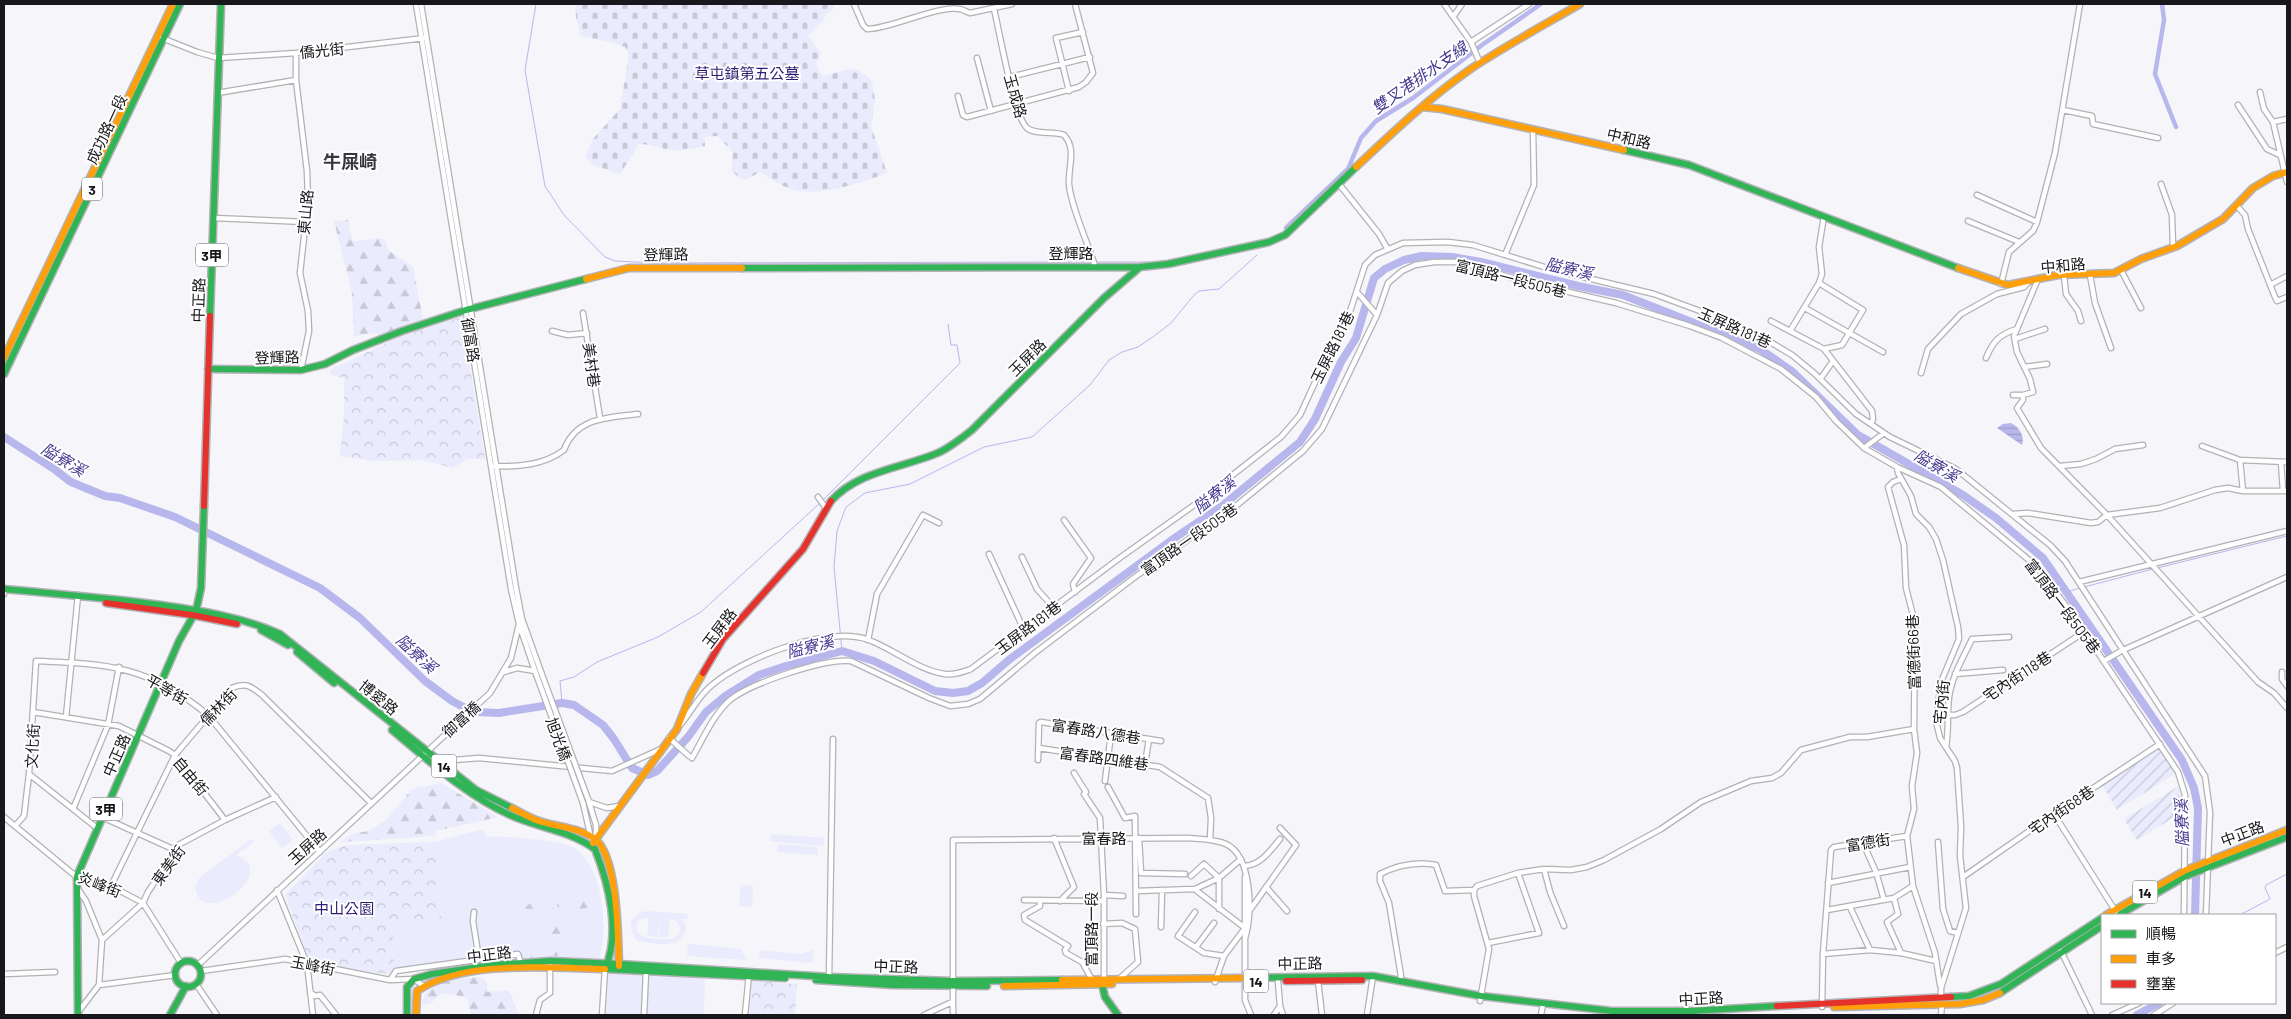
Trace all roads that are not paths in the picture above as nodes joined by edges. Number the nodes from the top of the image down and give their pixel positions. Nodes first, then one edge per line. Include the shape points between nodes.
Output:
1 (173, 4) edge
2 (180, 4) edge
3 (221, 4) edge
4 (416, 4) edge
5 (421, 4) edge
6 (855, 4) edge
7 (964, 4) edge
8 (1012, 4) edge
9 (1075, 4) edge
10 (1444, 4) edge
11 (1462, 4) edge
12 (1528, 4) edge
13 (1580, 4) edge
14 (2080, 4) edge
15 (994, 9) junction
16 (965, 12) junction
17 (1453, 17) junction
18 (1083, 32) junction
19 (160, 38) junction
20 (424, 38) junction
21 (1471, 42) junction
22 (296, 53) junction
23 (218, 58) junction
24 (978, 58) dead end
25 (1090, 58) junction
26 (1480, 63) junction
27 (1062, 64) junction
28 (1010, 77) junction
29 (296, 80) junction
30 (1069, 91) junction
31 (2260, 92) dead end
32 (217, 93) junction
33 (958, 96) dead end
34 (1016, 105) junction
35 (2238, 105) dead end
36 (1422, 107) junction
37 (2063, 110) junction
38 (991, 111) junction
39 (2287, 119) edge
40 (2273, 122) junction
41 (1533, 129) junction
42 (2158, 138) dead end
43 (2280, 155) junction
44 (2285, 172) edge
45 (2287, 182) edge
46 (1340, 184) junction
47 (2161, 184) dead end
48 (1977, 195) dead end
49 (2236, 206) junction
50 (1824, 216) junction
51 (213, 218) junction
52 (1968, 220) dead end
53 (306, 222) junction
54 (2037, 222) junction
55 (2019, 242) junction
56 (2173, 247) junction
57 (1387, 248) junction
58 (1505, 256) junction
59 (1095, 266) junction
60 (1140, 267) junction
61 (2121, 270) junction
62 (2064, 275) junction
63 (2090, 275) junction
64 (2287, 276) edge
65 (2038, 279) junction
66 (2029, 281) junction
67 (1819, 283) junction
68 (2001, 284) junction
69 (2270, 285) junction
70 (1358, 293) junction
71 (2287, 297) edge
72 (1805, 308) junction
73 (2141, 308) dead end
74 (468, 310) junction
75 (583, 313) dead end
76 (1376, 314) junction
77 (1770, 321) dead end
78 (2081, 321) dead end
79 (2017, 329) junction
80 (2045, 329) dead end
81 (552, 331) dead end
82 (1790, 331) junction
83 (587, 333) junction
84 (1850, 334) junction
85 (2015, 339) junction
86 (2112, 348) dead end
87 (1824, 349) junction
88 (1883, 352) dead end
89 (4, 358) edge
90 (1986, 358) dead end
91 (1833, 361) junction
92 (2047, 364) dead end
93 (2024, 367) junction
94 (208, 369) junction
95 (301, 370) junction
96 (1921, 373) dead end
97 (4, 374) edge
98 (1821, 378) junction
99 (2013, 395) dead end
100 (2023, 395) junction
101 (638, 414) dead end
102 (600, 418) junction
103 (1871, 424) junction
104 (1883, 434) junction
105 (2143, 446) dead end
106 (2202, 446) dead end
107 (1865, 447) junction
108 (2240, 460) junction
109 (2281, 462) junction
110 (2287, 462) edge
111 (494, 466) junction
112 (2060, 466) junction
113 (1897, 467) junction
114 (1901, 479) junction
115 (2243, 491) junction
116 (2285, 491) edge
117 (819, 498) dead end
118 (826, 508) junction
119 (2012, 514) junction
120 (2107, 515) junction
121 (1064, 520) dead end
122 (939, 523) dead end
123 (2287, 530) edge
124 (989, 554) dead end
125 (1022, 556) dead end
126 (2153, 566) junction
127 (2287, 577) edge
128 (2081, 585) junction
129 (1075, 592) junction
130 (4, 593) edge
131 (78, 598) junction
132 (1054, 608) junction
133 (194, 613) junction
134 (2197, 617) junction
135 (522, 619) junction
136 (519, 624) junction
137 (1024, 630) junction
138 (2084, 632) junction
139 (2009, 637) dead end
140 (868, 640) junction
141 (2122, 651) junction
142 (36, 661) joint
143 (2105, 661) junction
144 (70, 663) junction
145 (119, 667) junction
146 (2003, 670) dead end
147 (537, 672) junction
148 (2282, 672) dead end
149 (503, 673) junction
150 (1955, 674) junction
151 (161, 683) junction
152 (2287, 686) edge
153 (2287, 708) edge
154 (34, 712) junction
155 (208, 715) junction
156 (1948, 715) junction
157 (66, 717) junction
158 (108, 725) junction
159 (677, 729) junction
160 (1914, 729) junction
161 (138, 734) junction
162 (1111, 734) junction
163 (833, 739) dead end
164 (671, 740) junction
165 (1149, 740) junction
166 (1161, 741) dead end
167 (432, 744) joint
168 (2160, 744) junction
169 (1946, 747) junction
170 (1038, 748) junction
171 (660, 751) junction
172 (424, 753) junction
173 (175, 755) junction
174 (1108, 758) junction
175 (1038, 760) dead end
176 (1146, 764) junction
177 (439, 766) junction
178 (1074, 773) dead end
179 (29, 774) junction
180 (1105, 781) dead end
181 (1108, 788) dead end
182 (276, 797) junction
183 (588, 800) junction
184 (371, 803) junction
185 (619, 806) junction
186 (73, 809) junction
187 (2054, 814) junction
188 (4, 817) edge
189 (102, 817) junction
190 (225, 820) junction
191 (16, 826) junction
192 (97, 828) junction
193 (1280, 828) dead end
194 (137, 832) junction
195 (2287, 833) edge
196 (1907, 836) junction
197 (593, 838) junction
198 (1054, 838) junction
199 (1102, 838) junction
200 (1137, 838) junction
201 (1280, 839) dead end
202 (1210, 840) junction
203 (1938, 842) dead end
204 (1863, 843) junction
205 (591, 846) junction
206 (175, 850) junction
207 (320, 852) junction
208 (1242, 859) junction
209 (2207, 864) junction
210 (1244, 866) junction
211 (1910, 867) junction
212 (1544, 869) junction
213 (1876, 872) junction
214 (1518, 873) junction
215 (2186, 873) junction
216 (1185, 874) dead end
217 (77, 876) junction
218 (1191, 876) dead end
219 (1963, 877) junction
220 (1219, 879) junction
221 (1828, 883) junction
222 (111, 886) junction
223 (1913, 886) junction
224 (1266, 887) junction
225 (78, 889) junction
226 (278, 890) junction
227 (1162, 890) junction
228 (1474, 890) junction
229 (1136, 891) junction
230 (1197, 891) dead end
231 (1104, 895) junction
232 (1123, 896) dead end
233 (1894, 898) junction
234 (1024, 900) dead end
235 (1040, 900) junction
236 (1884, 900) junction
237 (1060, 901) junction
238 (1102, 901) junction
239 (143, 903) junction
240 (1850, 907) junction
241 (1220, 909) junction
242 (1827, 910) junction
243 (1249, 911) junction
244 (1287, 911) dead end
245 (474, 912) dead end
246 (1195, 912) dead end
247 (1136, 914) dead end
248 (2117, 914) edge
249 (2184, 914) edge
250 (2206, 914) edge
251 (2101, 919) edge
252 (1214, 922) dead end
253 (1103, 924) junction
254 (1161, 926) dead end
255 (1564, 926) dead end
256 (2101, 927) edge
257 (1245, 928) junction
258 (1958, 933) junction
259 (1245, 938) junction
260 (102, 940) junction
261 (1488, 942) junction
262 (2058, 945) junction
263 (1196, 947) junction
264 (1870, 950) junction
265 (2062, 952) junction
266 (1900, 953) junction
267 (1823, 954) junction
268 (1224, 956) junction
269 (479, 959) junction
270 (1936, 961) junction
271 (610, 962) junction
272 (181, 963) junction
273 (307, 964) junction
274 (550, 964) junction
275 (521, 965) junction
276 (619, 967) junction
277 (199, 968) junction
278 (605, 969) junction
279 (55, 972) dead end
280 (646, 972) junction
281 (4, 974) edge
282 (749, 974) junction
283 (176, 975) junction
284 (1091, 978) junction
285 (1373, 978) junction
286 (414, 979) junction
287 (829, 979) junction
288 (1118, 979) junction
289 (1246, 979) junction
290 (390, 980) junction
291 (1216, 980) junction
292 (1400, 980) junction
293 (1103, 981) junction
294 (1278, 981) junction
295 (1318, 981) junction
296 (196, 984) junction
297 (952, 984) junction
298 (99, 985) junction
299 (422, 985) junction
300 (186, 986) junction
301 (1941, 988) junction
302 (310, 992) junction
303 (1480, 998) junction
304 (1941, 998) junction
305 (952, 1002) junction
306 (2137, 1004) edge
307 (2171, 1004) edge
308 (1822, 1005) junction
309 (1280, 1006) junction
310 (1943, 1006) junction
311 (1542, 1010) edge
312 (77, 1014) edge
313 (170, 1015) edge
314 (216, 1015) edge
315 (313, 1015) edge
316 (336, 1015) edge
317 (407, 1015) edge
318 (416, 1015) edge
319 (536, 1015) edge
320 (602, 1015) edge
321 (644, 1015) edge
322 (745, 1015) edge
323 (924, 1015) edge
324 (953, 1015) edge
325 (1118, 1015) edge
326 (1251, 1015) edge
327 (1274, 1015) edge
328 (1283, 1015) edge
329 (1322, 1015) edge
330 (1367, 1015) edge
331 (1617, 1015) edge
332 (1699, 1015) edge
333 (1941, 1015) edge
334 (2092, 1015) edge
335 (2112, 1015) edge
336 (2154, 1015) edge

1 - 19 main road, 成功路一段 / 3
2 - 19 main road, 成功路一段 / 3
3 - 23 main road, 中正路 / 3甲
4 - 20 street, 御富路
5 - 20 street, 御富路
6 - 16 street via 863,25 870,29 954,6 960,6
7 - 16 street
8 - 15 street
9 - 18 street
10 - 17 street
11 - 17 street
12 - 21 street
13 - 26 main road
14 - 37 street
15 - 16 street
15 - 28 street, 玉成路
17 - 21 street
18 - 25 street
18 - 27 street via 1056,38
19 - 23 street, 僑光街
19 - 89 main road, 成功路一段 / 3
19 - 97 main road, 成功路一段 / 3
20 - 22 street, 僑光街
20 - 74 street, 御富路
21 - 26 street
22 - 23 street, 僑光街
22 - 29 street, 東山路
23 - 32 main road, 中正路 / 3甲
24 - 38 street
25 - 27 street
25 - 30 street via 1093,72 1086,82
26 - 36 main road
27 - 28 street
27 - 30 street
28 - 34 street, 玉成路
29 - 32 street
29 - 53 street, 東山路 via 307,171
30 - 34 street
31 - 40 street via 2264,109
32 - 51 main road, 中正路 / 3甲
33 - 38 street via 963,115
34 - 38 street
34 - 59 street, 玉成路 via 1026,127 1032,131 1058,133 1068,139 1072,152 1070,192
35 - 43 street via 2267,149
36 - 41 main road, 中和路
36 - 46 main road
37 - 42 street via 2092,116 2093,124
37 - 54 street
39 - 40 street
40 - 43 street
41 - 50 main road, 中和路 via 1689,165
41 - 58 street via 1534,185
43 - 44 street
44 - 45 street
44 - 49 main road, 中和路 via 2253,188
46 - 57 street
46 - 60 main road via 1285,235 1269,242
47 - 56 street via 2174,224
48 - 54 street
49 - 56 main road, 中和路 via 2224,219
49 - 69 street via 2246,215 2248,229
50 - 67 street via 1818,247 1822,274
50 - 68 main road, 中和路
51 - 53 street
51 - 94 main road, 中正路 / 3甲
52 - 55 street
53 - 95 street, 東山路 via 300,281 308,311 309,331
54 - 55 street via 2033,231
55 - 68 street via 2009,252
56 - 61 main road, 中和路
57 - 58 street, 玉屏路181巷 via 1403,243 1448,242 1473,245
57 - 70 street, 玉屏路181巷 via 1368,261 1362,271
58 - 98 street, 玉屏路181巷 via 1654,294 1708,314 1762,337
59 - 60 main road, 登輝路
59 - 74 main road, 登輝路 via 629,268
60 - 118 main road, 玉屏路 via 957,442 939,452 858,481 843,490
61 - 63 main road, 中和路
61 - 73 street
62 - 63 main road, 中和路
62 - 65 main road, 中和路
62 - 78 street via 2066,294
63 - 86 street via 2094,303
64 - 69 street
65 - 66 main road, 中和路
65 - 79 street
66 - 68 main road, 中和路
66 - 96 street via 2024,288 1997,294 1961,314 1928,349
67 - 72 street
67 - 84 street via 1863,310
69 - 71 street via 2277,301
70 - 76 street
70 - 129 street, 玉屏路181巷 via 1300,415 1281,437
72 - 82 street
72 - 84 street
74 - 95 main road, 登輝路
74 - 111 street, 御富路
75 - 83 street, 美村巷
76 - 107 street, 富頂路一段505巷 via 1385,287 1395,277 1407,268 1434,262 1472,265 1522,281 1616,303 1722,338 1781,369 1816,398
76 - 164 street, 富頂路一段505巷 via 1322,429 1303,452 1237,505 1036,652 980,699 950,706 843,660 786,674 730,700 690,757
77 - 82 street
79 - 85 street
79 - 90 street via 1999,336
80 - 85 street
81 - 83 street via 568,335
82 - 87 street
83 - 102 street, 美村巷
84 - 87 street via 1842,345
84 - 88 street
85 - 93 street
87 - 91 street
91 - 98 street
91 - 103 street via 1872,411
92 - 93 street
93 - 100 street via 2033,392
94 - 95 main road, 登輝路
94 - 133 main road, 中正路 / 3甲 via 201,588
98 - 103 street, 玉屏路181巷 via 1856,414
99 - 100 street
100 - 112 street via 2024,400 2017,408 2038,444
101 - 102 street
102 - 111 street via 579,428 556,456 535,463
103 - 104 street, 玉屏路181巷
104 - 107 street
104 - 119 street, 玉屏路181巷 via 1950,465
105 - 112 street via 2115,449 2081,464
106 - 108 street
107 - 113 street, 富頂路一段505巷
108 - 109 street
108 - 115 street
109 - 110 street
109 - 116 street
111 - 135 street, 御富路
111 - 136 street, 御富路
112 - 120 street
113 - 114 street, 宅內街
113 - 138 street, 富頂路一段505巷 via 1941,487 2025,555
114 - 160 street, 富德街66巷 via 1888,487 1905,550 1906,588 1915,623
114 - 169 street, 宅內街 via 1916,514 1936,538 1958,627 1959,639 1941,682 1937,707 1938,732
115 - 116 street
115 - 120 street via 2215,490 2160,508
117 - 118 street
118 - 159 main road, 玉屏路 via 803,549 723,639 691,694
119 - 120 street via 2028,513 2091,523
119 - 128 street, 玉屏路181巷 via 2050,545
120 - 126 street
121 - 129 street via 1091,558 1074,584
122 - 140 street via 923,516 916,527 877,594
123 - 126 street
124 - 137 street
125 - 132 street via 1037,589
126 - 128 street
126 - 134 street
127 - 134 street
128 - 141 street, 玉屏路181巷
129 - 132 street, 玉屏路181巷
130 - 131 main road, 博愛路 / 14
131 - 133 main road, 博愛路 / 14
131 - 144 street
132 - 137 street, 玉屏路181巷
133 - 151 main road, 中正路 / 3甲
133 - 172 main road, 博愛路 / 14 via 252,622 280,634
134 - 141 street
134 - 153 street
135 - 136 street
135 - 147 street, 御富路
136 - 147 street, 御富路
136 - 149 street
137 - 140 street, 玉屏路181巷 via 971,669 952,674 928,669
138 - 143 street, 富頂路一段505巷
138 - 156 street, 宅內街118巷 via 1962,712
139 - 150 street via 1972,640
140 - 159 street, 玉屏路181巷 via 845,636 812,640 780,649 736,668 711,686
141 - 143 street
141 - 209 street, 玉屏路181巷 via 2205,776 2210,812
142 - 144 street, 平等街
142 - 154 street, 文化街
143 - 168 street, 富頂路一段505巷
144 - 145 street, 平等街
144 - 157 street
145 - 151 street, 平等街
145 - 158 street
146 - 150 street
147 - 149 street via 517,668
147 - 183 street, 旭光橋, bridge
147 - 197 street, 旭光橋, bridge
148 - 152 street
149 - 167 street, 御富橋 via 490,692
150 - 156 street
151 - 155 street, 平等街 via 188,698
151 - 161 main road, 中正路 / 3甲
154 - 157 street, 自由街
154 - 179 street, 文化街
155 - 173 street, 儒林街
155 - 182 street, 平等街
155 - 184 street, 儒林街 via 232,688 249,685
156 - 169 street
157 - 158 street, 自由街
158 - 161 street, 自由街
158 - 186 street
159 - 164 main road, 玉屏路
160 - 196 street, 富德街66巷 via 1917,753 1912,786 1914,808
160 - 212 street via 1850,737 1801,750 1772,778 1751,781 1701,802 1661,829 1604,860 1571,870
161 - 173 street, 自由街
161 - 189 main road, 中正路 / 3甲
162 - 165 street, 富春路八德巷
162 - 170 street, 富春路八德巷 via 1041,722
162 - 174 street
163 - 287 street
164 - 171 main road, 玉屏路
165 - 166 street, 富春路八德巷
165 - 176 street
167 - 172 street, 玉屏路
168 - 187 street, 宅內街68巷
168 - 215 street, 富頂路一段505巷 via 2183,782
169 - 219 street, 宅內街 via 1957,768
170 - 174 street, 富春路四維巷
170 - 175 street, 富春路八德巷
171 - 177 street, 玉屏路 via 612,771 478,758 454,760
171 - 185 main road
172 - 177 main road, 博愛路 / 14
172 - 184 street, 玉屏路
173 - 190 street, 自由街
173 - 194 street, 儒林街
174 - 176 street, 富春路四維巷
174 - 180 street
176 - 202 street, 富春路四維巷 via 1160,767 1208,798
177 - 197 main road, 博愛路 / 14 via 512,809
177 - 205 main road, 博愛路 / 14 via 474,796 509,815 575,837
178 - 199 street, 富頂路一段 via 1100,818
179 - 186 street, 文化街
179 - 191 street via 24,816
181 - 200 street via 1125,818 1135,816
182 - 190 street, 東美街
182 - 207 street, 平等街
183 - 185 street via 608,808
183 - 197 street via 596,825
184 - 207 street, 玉屏路
185 - 197 main road
186 - 192 street, 文化街
187 - 219 street, 宅內街68巷
187 - 248 street
188 - 191 street, 炎峰街
189 - 192 main road, 中正路 / 3甲
189 - 194 street
190 - 206 street, 東美街 via 180,844
191 - 217 street, 炎峰街
192 - 217 main road, 中正路 / 3甲
193 - 224 street via 1296,845
194 - 206 street
194 - 222 street, 儒林街
195 - 209 main road, 中正路 / 14
196 - 204 street, 富德街
196 - 211 street, 富德街
197 - 205 main road
197 - 276 main road via 604,853 616,897
198 - 199 street, 富春路
198 - 237 street via 1074,887
198 - 297 street, 富春路 via 953,840
199 - 200 street, 富春路
199 - 231 street, 富頂路一段
200 - 202 street, 富春路
200 - 216 street via 1140,873
200 - 229 street
201 - 210 street via 1262,860
202 - 208 street, 富春路 via 1227,844
203 - 258 street via 1942,909 1950,930
204 - 213 street
204 - 221 street, 富德街 via 1831,850
205 - 271 main road via 598,854 610,898
206 - 239 street, 東美街
207 - 226 street, 玉屏路
208 - 210 street
208 - 220 street
209 - 215 main road, 14
209 - 250 street, 玉屏路181巷
210 - 243 street
210 - 257 street
211 - 213 street
211 - 223 street, 富德街
212 - 214 street
212 - 255 street
213 - 221 street
213 - 236 street
214 - 228 street via 1477,886
214 - 261 street via 1539,932
215 - 248 main road, 14
215 - 249 street, 富頂路一段505巷
217 - 222 street, 炎峰街
217 - 225 main road, 中正路 / 3甲
218 - 220 street via 1204,864
219 - 258 street, 宅內街 via 1966,908
220 - 227 street via 1195,889
220 - 241 street
221 - 242 street, 富德街
222 - 239 street, 炎峰街
223 - 233 street
223 - 270 street, 富德街
224 - 243 street
224 - 244 street
225 - 260 street
225 - 312 main road, 中正路 / 3甲
226 - 273 street
226 - 277 street, 玉屏路
227 - 229 street
227 - 254 street
228 - 261 street
228 - 292 street via 1445,891 1436,865 1409,863 1380,874 1389,903 1402,976
229 - 247 street
230 - 241 street
231 - 232 street
231 - 238 street, 富頂路一段
233 - 236 street
233 - 266 street via 1898,914 1887,922
234 - 235 street
235 - 237 street
235 - 284 street via 1040,906 1024,915 1025,920 1068,946 1066,953 1082,962
236 - 240 street
237 - 238 street
238 - 253 street, 富頂路一段
239 - 260 street, 東美街
239 - 272 street, 炎峰街
240 - 242 street
240 - 264 street
241 - 257 street
242 - 267 street, 富德街
243 - 259 street
245 - 269 street
246 - 263 street via 1178,936
251 - 262 main road, 中正路 / 14
252 - 263 street
253 - 288 street via 1122,923 1136,929 1138,962
253 - 293 street, 富頂路一段
256 - 265 main road, 中正路 / 14
257 - 259 street
257 - 268 street
258 - 301 street, 宅內街
259 - 289 street
260 - 298 street
261 - 303 street
262 - 265 street
262 - 304 main road, 中正路 / 14 via 1986,991
263 - 268 street via 1204,953
264 - 266 street
264 - 267 street
265 - 310 main road, 中正路 / 14 via 1995,996 1968,1004
265 - 334 street
266 - 270 street
267 - 308 street, 富德街
268 - 291 street
269 - 275 street via 518,954
269 - 290 street via 396,971
270 - 301 street, 富德街
271 - 274 main road, 中正路
271 - 276 main road, 中正路
271 - 278 main road
272 - 277 main road via 190,961
272 - 283 main road
273 - 277 street, 玉峰街 via 286,959
273 - 290 street, 玉峰街
273 - 302 street
274 - 275 main road, 中正路
274 - 278 main road, 中正路
274 - 319 street via 550,993 540,1000
275 - 286 main road, 中正路 via 432,974
275 - 299 main road, 中正路
276 - 278 main road, 中正路 / 14
276 - 280 main road, 中正路 / 14
276 - 282 main road, 中正路 / 14
277 - 296 main road via 201,978
278 - 320 street
279 - 281 street
280 - 282 main road, 中正路 / 14
280 - 321 street
282 - 287 main road, 中正路 / 14
282 - 322 street
283 - 298 street
283 - 300 main road
284 - 293 main road, 中正路 / 14
284 - 297 main road, 中正路 / 14
285 - 289 main road, 中正路 / 14
285 - 292 main road, 中正路 / 14
285 - 295 main road, 中正路 / 14
285 - 303 main road, 中正路 / 14
285 - 330 street
286 - 290 street, 玉峰街
286 - 299 street
286 - 317 main road via 407,987
287 - 297 main road, 中正路 / 14
288 - 291 main road, 中正路 / 14
288 - 293 main road, 中正路 / 14
289 - 291 main road, 中正路 / 14
289 - 294 main road, 中正路 / 14
289 - 326 street via 1245,1000
291 - 293 main road, 中正路 / 14
292 - 303 main road, 中正路 / 14
293 - 297 main road, 中正路 / 14
293 - 325 main road, 富頂路一段 via 1105,997
294 - 295 main road, 中正路 / 14
294 - 309 street
295 - 329 street
296 - 300 main road
296 - 314 street
297 - 305 street
298 - 312 street
299 - 318 main road via 417,991
300 - 313 main road
301 - 304 street, 宅內街
302 - 315 street
302 - 316 street via 320,995
303 - 311 main road, 中正路 / 14
304 - 308 main road, 中正路 / 14 via 1879,998
304 - 310 street, 宅內街
305 - 323 street
305 - 324 street
306 - 335 street
307 - 336 street
308 - 310 main road, 中正路 / 14
308 - 311 main road, 中正路 / 14 via 1648,1012
308 - 332 main road, 中正路 / 14
309 - 327 street
309 - 328 street
310 - 333 street
311 - 331 main road, 中正路 / 14

